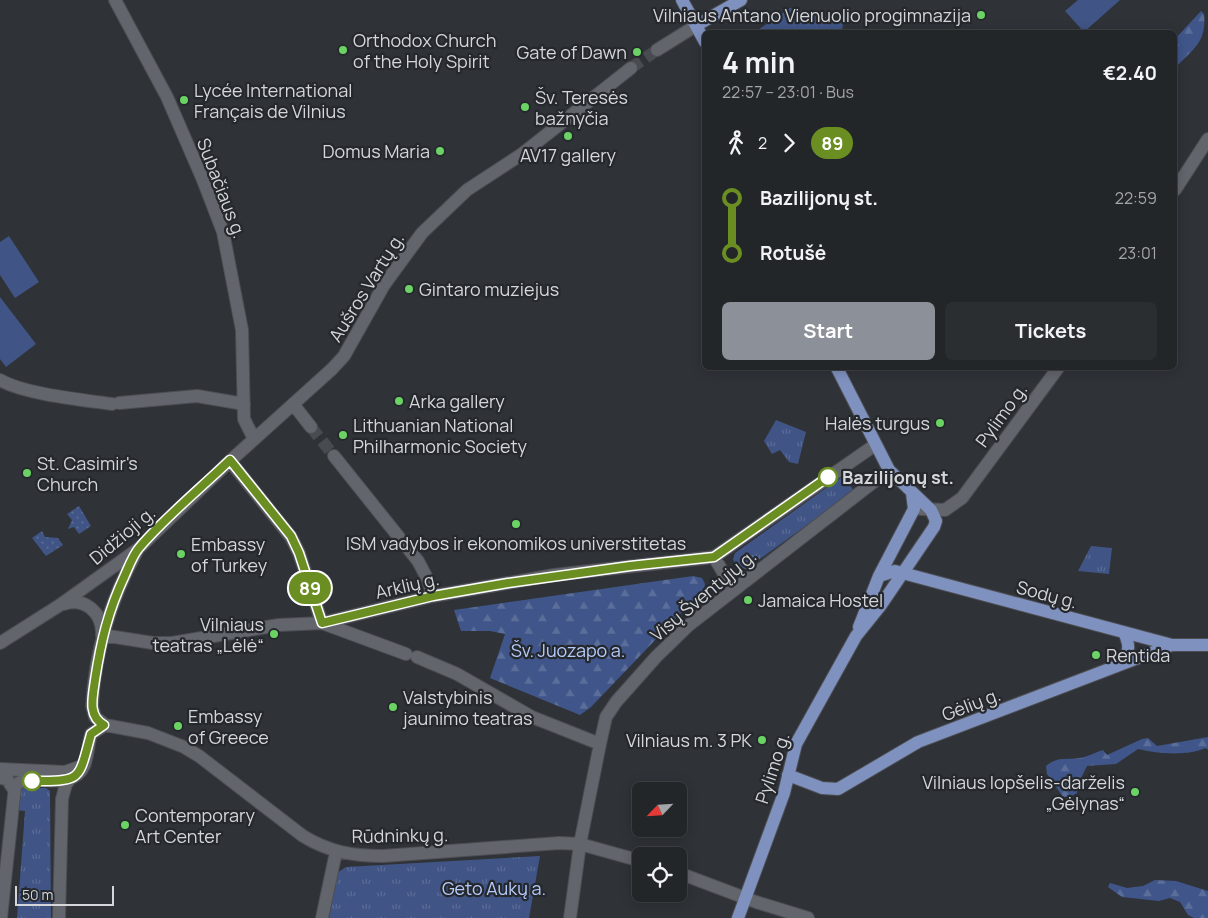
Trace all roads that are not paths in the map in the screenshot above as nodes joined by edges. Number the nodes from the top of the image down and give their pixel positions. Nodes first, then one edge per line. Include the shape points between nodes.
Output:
1 (115, 0) edge
2 (682, 0) edge
3 (741, 0) edge
4 (697, 25) junction
5 (702, 36) edge
6 (657, 50) tunnel mouth
7 (630, 68) tunnel mouth
8 (1208, 139) edge
9 (1177, 187) edge
10 (838, 370) edge
11 (1057, 370) edge
12 (0, 380) edge
13 (244, 404) junction
14 (292, 404) junction
15 (311, 427) tunnel mouth
16 (254, 439) junction
17 (875, 445) junction
18 (334, 456) tunnel mouth
19 (230, 460) junction
20 (889, 470) junction
21 (912, 493) junction
22 (953, 506) junction
23 (914, 509) junction
24 (931, 510) junction
25 (934, 528) junction
26 (138, 549) junction
27 (714, 557) junction
28 (904, 573) junction
29 (879, 576) junction
30 (733, 589) junction
31 (433, 596) junction
32 (60, 605) junction
33 (322, 623) junction
34 (1124, 632) junction
35 (102, 635) junction
36 (856, 636) junction
37 (0, 643) edge
38 (1172, 645) junction
39 (1208, 645) edge
40 (1121, 663) junction
41 (104, 725) junction
42 (600, 744) junction
43 (86, 760) junction
44 (0, 769) edge
45 (788, 776) junction
46 (0, 778) edge
47 (71, 778) junction
48 (14, 790) junction
49 (580, 844) junction
50 (336, 852) junction
51 (632, 858) edge
52 (687, 876) edge
53 (745, 898) junction
54 (1, 918) edge
55 (59, 918) edge
56 (322, 918) edge
57 (570, 918) edge
58 (738, 918) edge
59 (806, 918) edge

1 - 13 street, Subačiaus g. via 167,98 220,224 242,330
2 - 4 main road
3 - 4 main road
4 - 5 main road
4 - 6 street
7 - 14 street, Aušros Vartų g. via 522,154 467,190 422,233 384,285 344,356
8 - 9 street
10 - 17 main road
11 - 22 street, Pylimo g.
12 - 13 street via 16,387 116,403 197,396
13 - 16 street, Subačiaus g. via 244,419
14 - 15 street
14 - 16 street, Aušros Vartų g.
16 - 19 street, Didžioji g.
17 - 20 main road
17 - 27 street, Visų Šventųjų g.
18 - 31 street via 418,561
19 - 26 street, Didžioji g.
19 - 33 street via 291,536
20 - 21 main road
20 - 30 street, Visų Šventųjų g.
21 - 23 main road
21 - 24 main road
22 - 24 street via 945,510
22 - 25 street, Pylimo g.
23 - 24 street
23 - 29 main road, Pylimo g.
24 - 25 main road via 936,521
25 - 28 main road, Pylimo g.
26 - 32 street, Didžioji g.
26 - 35 street via 116,594
27 - 30 street
27 - 31 street, Arklių g. via 554,576
28 - 29 main road, Sodų g. via 888,572
28 - 34 main road, Sodų g.
28 - 36 main road, Pylimo g.
29 - 36 main road, Pylimo g.
30 - 42 street, Visų Šventųjų g. via 690,624 632,683 606,717
31 - 33 street, Arklių g.
32 - 35 street via 78,602 92,608 100,620
32 - 37 street, Didžioji g.
33 - 35 street, Arklių g. via 280,625 172,643
33 - 42 street via 457,674 532,717
34 - 38 main road, Sodų g.
34 - 40 main road via 1129,652
35 - 41 street via 92,706 95,717
36 - 45 main road, Pylimo g. via 796,744
38 - 39 main road, Sodų g.
38 - 40 main road, Gėlių g.
40 - 45 main road, Gėlių g. via 918,742 838,789 822,788
41 - 43 street via 91,734
41 - 50 street, Rūdninkų g. via 148,733 184,747 303,836
42 - 49 street, Visų Šventųjų g.
43 - 44 street via 78,768 66,772
43 - 47 street via 78,774
45 - 53 main road, Pylimo g.
46 - 48 street via 7,780
47 - 48 street via 21,781
47 - 55 street via 62,799
48 - 54 street
49 - 50 street, Rūdninkų g. via 383,856
49 - 51 street, Rūdninkų g.
49 - 57 street, Visų Šventųjų g.
50 - 56 street
52 - 53 street
53 - 58 main road, Pylimo g.
53 - 59 street

